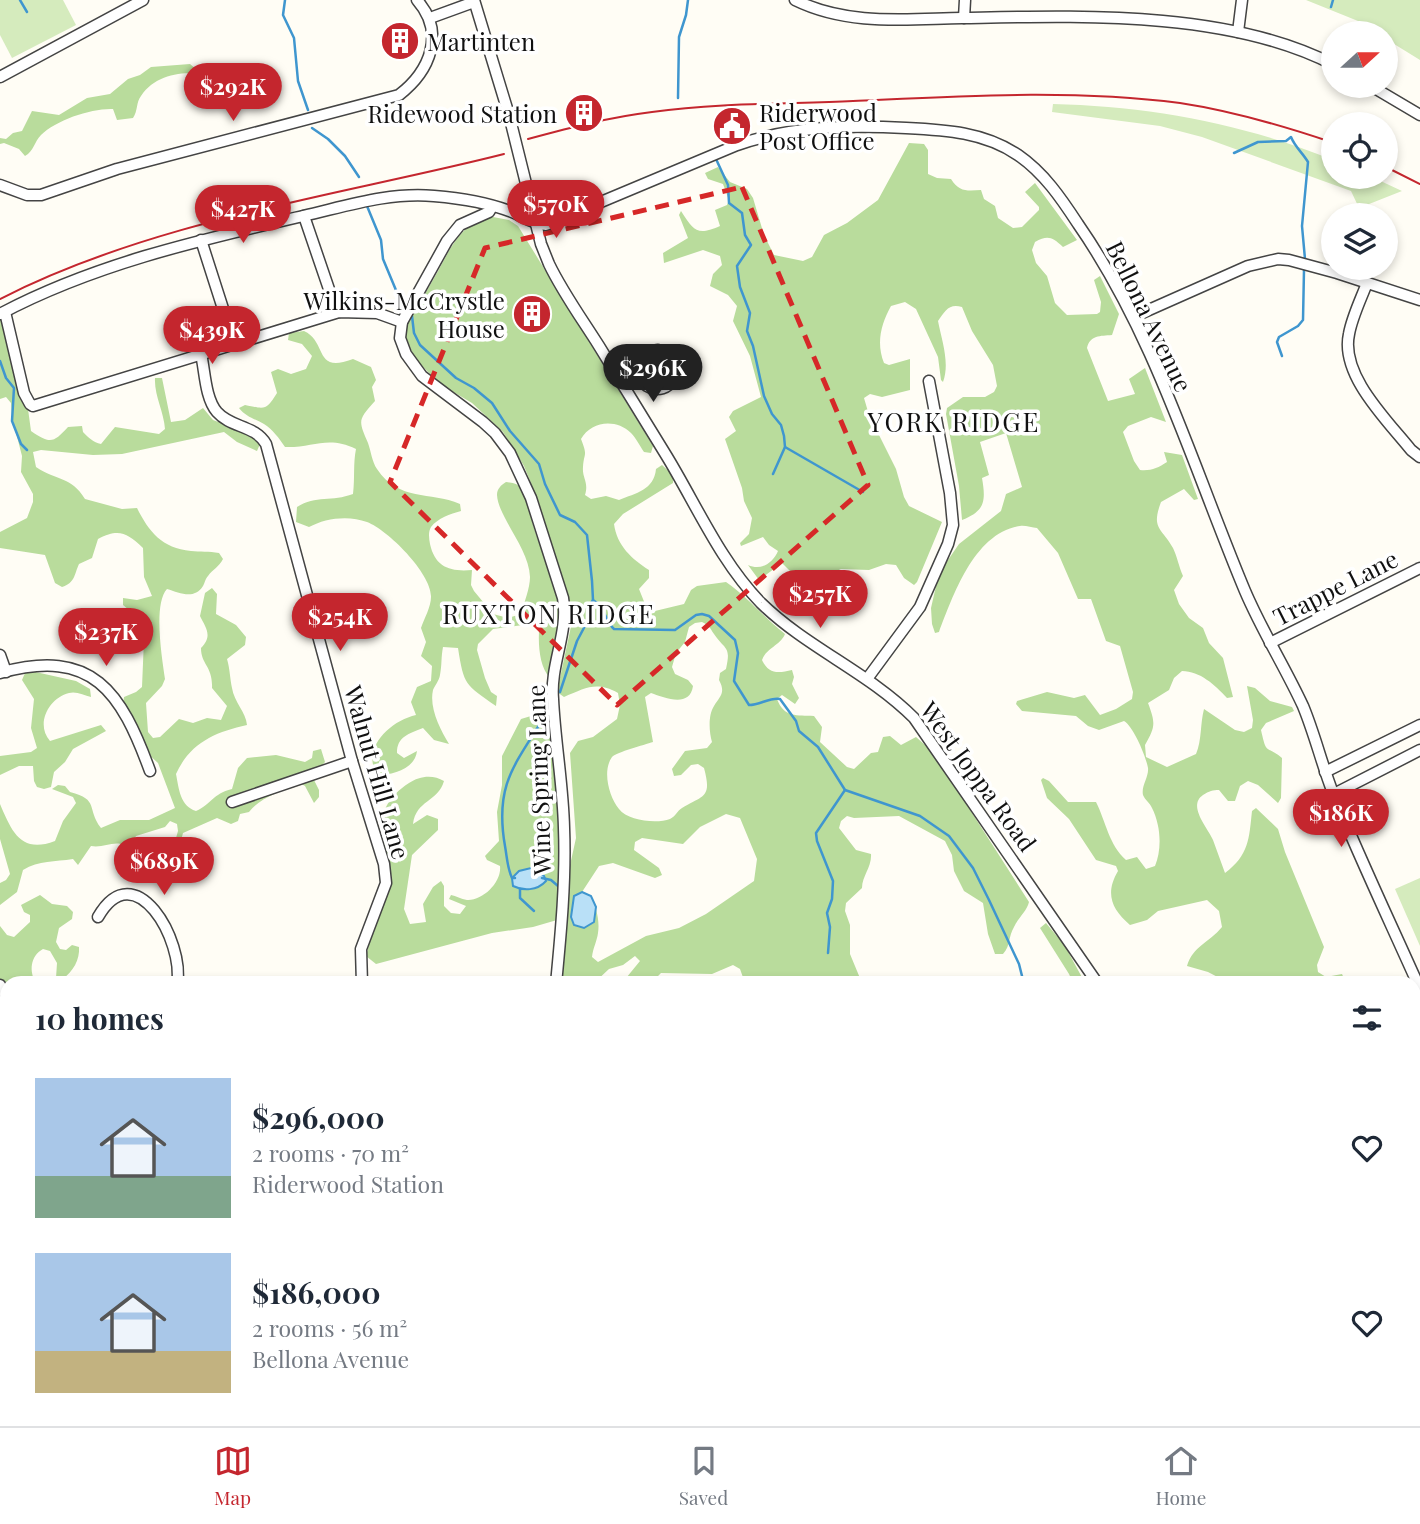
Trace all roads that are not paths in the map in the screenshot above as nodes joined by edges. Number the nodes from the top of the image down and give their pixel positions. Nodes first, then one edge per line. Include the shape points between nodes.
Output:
1 (143, 0) edge
2 (417, 0) edge
3 (795, 0) edge
4 (965, 0) edge
5 (1242, 0) edge
6 (474, 1) edge
7 (430, 18) junction
8 (964, 18) junction
9 (1238, 32) junction
10 (1321, 60) edge
11 (0, 77) edge
12 (1391, 98) edge
13 (1420, 115) edge
14 (0, 186) edge
15 (492, 207) junction
16 (304, 216) junction
17 (536, 225) junction
18 (201, 240) junction
19 (1367, 283) junction
20 (1420, 300) edge
21 (339, 312) junction
22 (3, 313) edge
23 (1133, 317) junction
24 (402, 322) junction
25 (234, 343) junction
26 (201, 354) junction
27 (630, 364) junction
28 (616, 374) junction
29 (929, 381) dead end
30 (1420, 457) edge
31 (1420, 568) edge
32 (1270, 643) junction
33 (0, 655) edge
34 (3, 673) edge
35 (867, 679) junction
36 (1420, 725) edge
37 (1420, 750) edge
38 (352, 761) junction
39 (150, 771) dead end
40 (1325, 772) junction
41 (1334, 794) junction
42 (232, 802) dead end
43 (98, 917) dead end
44 (177, 976) edge
45 (362, 976) edge
46 (557, 976) edge
47 (1092, 976) edge
48 (1414, 976) edge

1 - 11 street
2 - 7 street
3 - 8 street via 849,18
4 - 8 street
5 - 9 street
6 - 7 street
6 - 17 street, West Joppa Road
7 - 14 street via 427,63 399,95 117,169 41,195
8 - 9 street via 1135,21
9 - 10 street
12 - 13 street
15 - 16 street via 403,195
15 - 17 street
15 - 24 street via 460,225 447,241
16 - 18 street
16 - 21 street
17 - 23 street, Bellona Avenue via 546,225 737,145 769,136 852,126 959,132 1008,149 1046,179 1095,248
17 - 28 street, West Joppa Road via 558,282
18 - 22 street via 81,278
18 - 25 street
19 - 20 street
19 - 23 street via 1278,259 1248,266
19 - 30 street via 1348,335 1349,361 1366,392
21 - 24 street via 377,313
21 - 25 street
22 - 26 street via 24,393 32,406
23 - 32 street, Bellona Avenue
24 - 46 street, Wine Spring Lane via 400,338 413,365 495,433 519,470 563,598 566,611 552,699 565,872
25 - 26 street
26 - 38 street, Walnut Hill Lane via 216,411 256,432 266,444
27 - 27 street via 654,389 673,381 676,372 671,360 657,350
27 - 28 street
28 - 35 street, West Joppa Road via 741,581 793,631
29 - 35 street via 953,525 920,607
31 - 32 street, Trappe Lane
32 - 40 street, Bellona Avenue via 1303,708
33 - 34 street
34 - 39 street via 61,666 98,681 120,705
35 - 47 street, West Joppa Road via 903,707 926,734
36 - 40 street
37 - 41 street
38 - 42 street
38 - 45 street, Walnut Hill Lane via 380,847 386,883 361,950
40 - 41 street, Bellona Avenue
41 - 48 street, Bellona Avenue
43 - 44 street via 108,902 123,895 139,898 163,920

